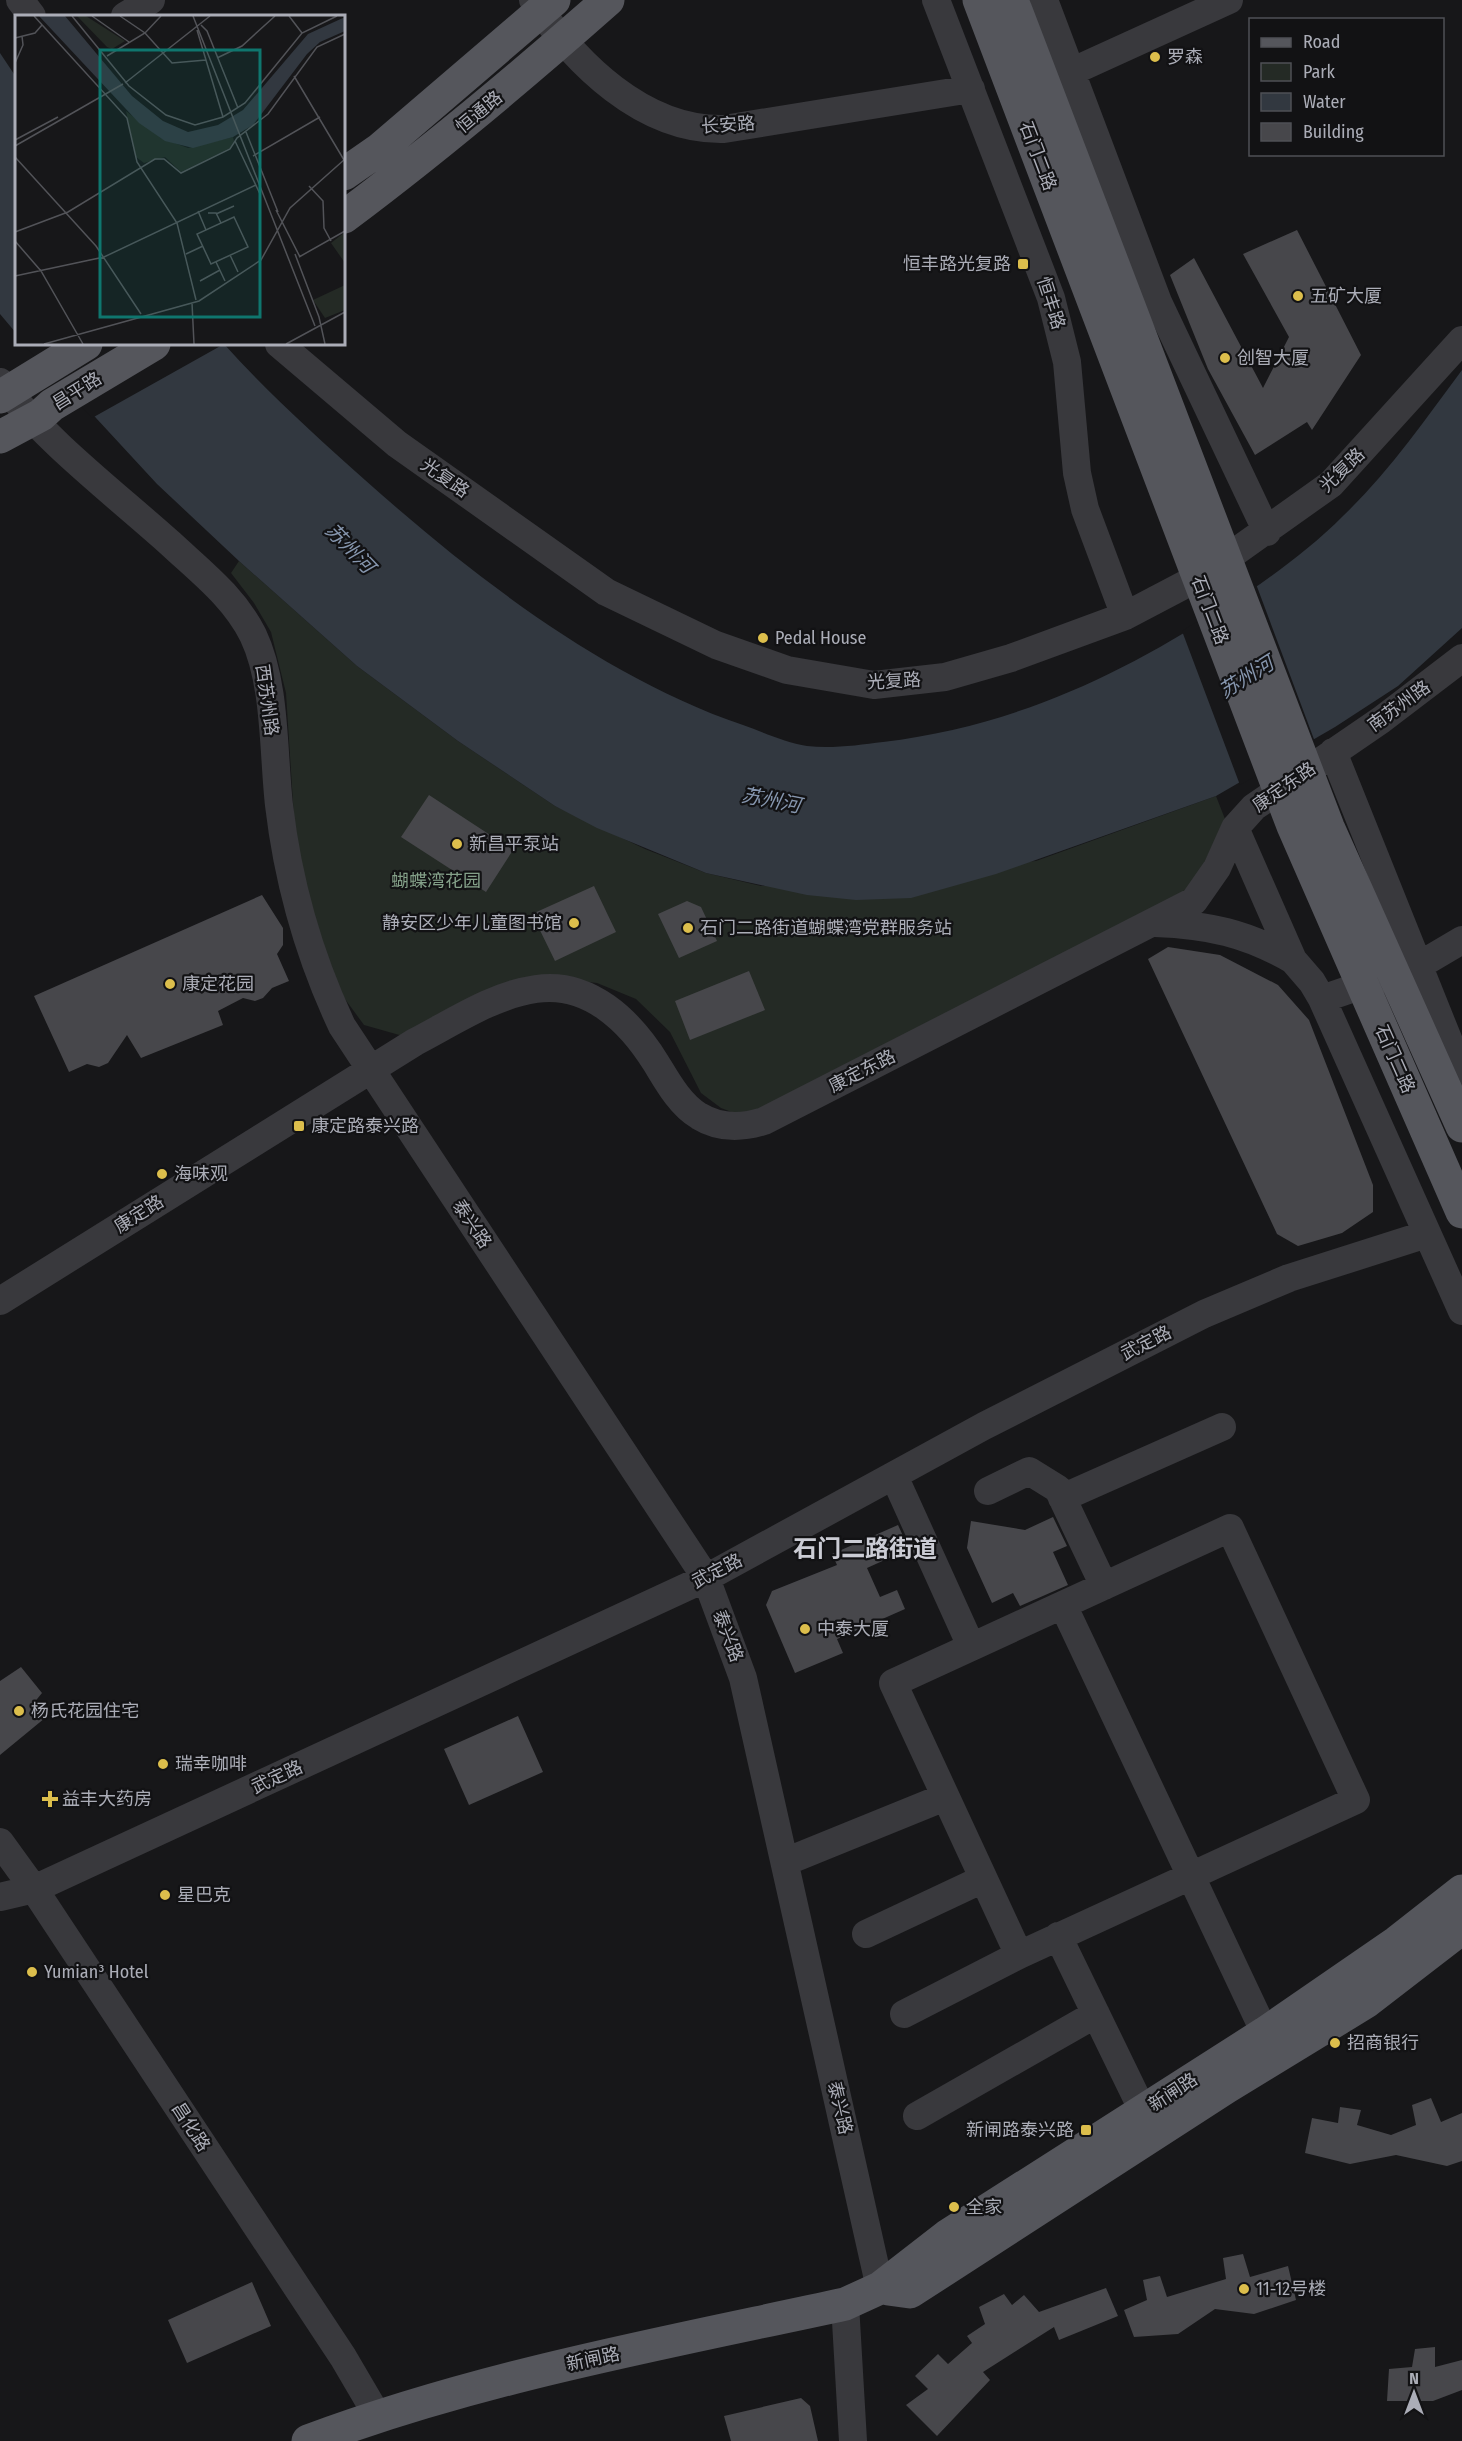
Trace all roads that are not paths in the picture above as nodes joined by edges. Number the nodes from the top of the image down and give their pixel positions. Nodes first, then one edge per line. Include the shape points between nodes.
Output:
1 (20, 0) edge
2 (151, 0) edge
3 (608, 0) edge
4 (936, 0) edge
5 (979, 0) edge
6 (1012, 0) edge
7 (1044, 0) edge
8 (1229, 0) edge
9 (543, 4) edge
10 (31, 15) edge
11 (127, 15) edge
12 (562, 41) junction
13 (1071, 72) junction
14 (970, 88) junction
15 (345, 173) edge
16 (345, 216) edge
17 (1462, 340) edge
18 (84, 345) edge
19 (152, 345) edge
20 (280, 345) edge
21 (10, 387) edge
22 (42, 412) junction
23 (0, 437) edge
24 (1267, 532) junction
25 (1125, 616) junction
26 (1462, 658) edge
27 (1333, 752) junction
28 (1235, 828) junction
29 (1153, 923) junction
30 (1462, 940) edge
31 (1293, 960) junction
32 (1418, 966) junction
33 (1322, 999) junction
34 (370, 1071) junction
35 (1462, 1074) edge
36 (1462, 1126) edge
37 (1462, 1212) edge
38 (1427, 1234) junction
39 (0, 1301) edge
40 (1462, 1311) edge
41 (1222, 1427) dead end
42 (894, 1476) junction
43 (988, 1491) dead end
44 (1062, 1498) junction
45 (706, 1578) junction
46 (1104, 1586) junction
47 (1063, 1605) junction
48 (970, 1646) junction
49 (945, 1797) junction
50 (0, 1842) edge
51 (785, 1862) junction
52 (1191, 1875) junction
53 (984, 1879) junction
54 (34, 1889) junction
55 (1462, 1891) edge
56 (0, 1896) edge
57 (1462, 1928) edge
58 (866, 1934) dead end
59 (1058, 1936) junction
60 (1019, 1955) junction
61 (904, 2014) dead end
62 (1096, 2014) junction
63 (1265, 2033) junction
64 (1143, 2111) junction
65 (917, 2116) dead end
66 (880, 2288) junction
67 (845, 2304) junction
68 (377, 2415) junction
69 (308, 2441) edge
70 (853, 2441) edge

1 - 10 street
2 - 11 street
3 - 12 main road, 恒通路
4 - 14 street, 恒丰路
5 - 37 main road, 石门二路, bridge via 1293,826
6 - 36 main road, 石门二路, bridge via 1328,827
7 - 13 street
8 - 13 street
9 - 12 street, 长安路
9 - 15 main road, 恒通路 via 380,149
12 - 14 street, 长安路 via 599,80 659,115 696,128 724,129
12 - 16 main road, 恒通路 via 431,152
13 - 24 street via 1158,302
14 - 25 street, 恒丰路 via 1054,309 1067,362 1077,473 1085,509
17 - 24 street, 光复路 via 1331,484
18 - 21 main road, 昌平路
19 - 22 main road, 昌平路
20 - 25 street, 光复路 via 397,444 606,592 716,645 787,670 874,686 945,677 1011,658
21 - 22 street, 西苏州路
22 - 23 main road, 昌平路
22 - 34 street, 西苏州路 via 219,588 252,634 267,686 282,825 302,924 334,1009
24 - 25 street, 光复路 via 1203,575
26 - 27 street, 南苏州路
27 - 28 street, 康定东路 via 1254,807
27 - 32 street
28 - 29 street, 康定东路 via 1217,868 1194,901
28 - 31 street
29 - 31 street via 1197,924 1232,932 1264,943
29 - 34 street, 康定东路 via 775,1115 744,1127 726,1126 698,1116 675,1094 653,1058 612,1010 590,996 564,989 536,989 507,997 424,1037
30 - 32 street
31 - 33 street
32 - 33 street
32 - 35 street
33 - 38 street
34 - 39 street, 康定路
34 - 45 street, 泰兴路
38 - 40 street
38 - 42 street, 武定路 via 1236,1299 984,1426
41 - 44 street
42 - 45 street, 武定路
42 - 48 street
43 - 44 street via 1029,1471 1058,1489
44 - 46 street
45 - 51 street, 泰兴路 via 743,1678
45 - 54 street, 武定路
46 - 47 street
46 - 52 street via 1230,1528 1356,1800
47 - 48 street
47 - 52 street
48 - 49 street via 893,1683
49 - 51 street
49 - 53 street
50 - 54 street, 昌化路
51 - 66 street, 泰兴路
52 - 59 street
52 - 63 street
53 - 58 street
53 - 60 street
54 - 56 street, 武定路
54 - 68 street, 昌化路 via 343,2357
55 - 63 main road, 新闸路 via 1397,1942
57 - 66 main road, 新闸路 via 1366,2002 910,2292
59 - 60 street
59 - 62 street
60 - 61 street
62 - 64 street
62 - 65 street
63 - 64 main road, 新闸路
64 - 66 main road, 新闸路 via 947,2236
66 - 67 main road, 新闸路
67 - 68 main road, 新闸路 via 495,2381
67 - 70 street
68 - 69 main road, 新闸路

